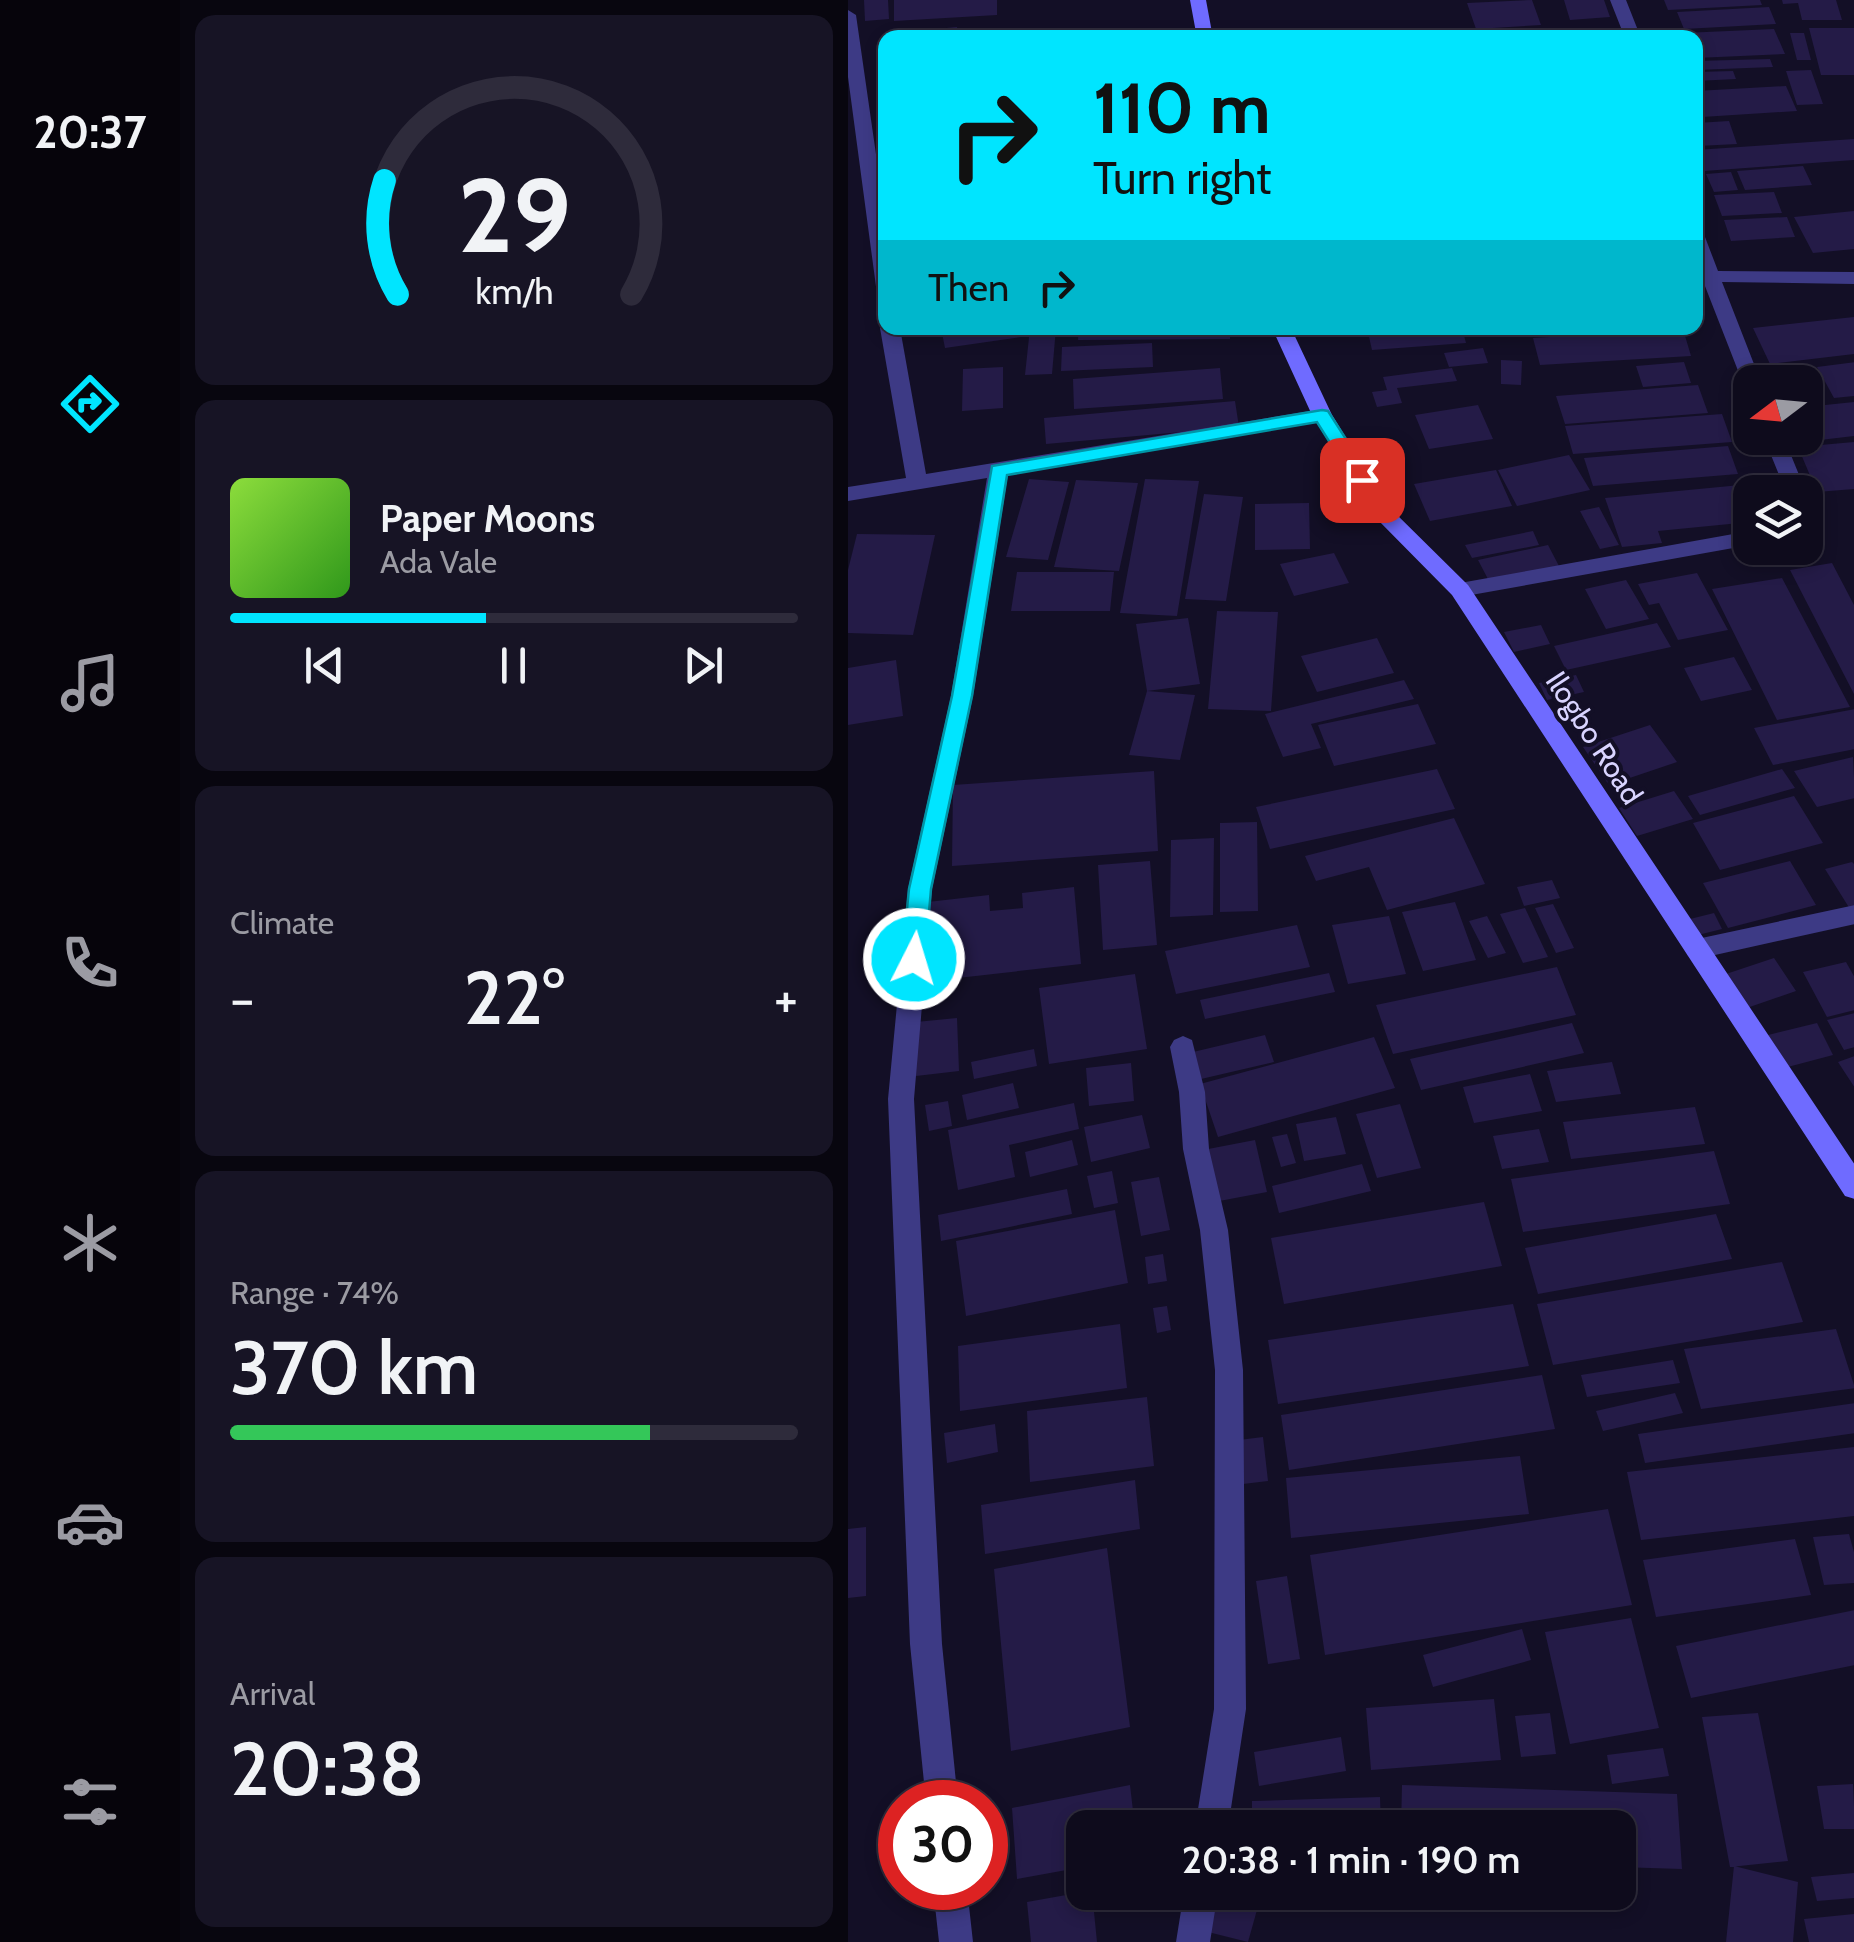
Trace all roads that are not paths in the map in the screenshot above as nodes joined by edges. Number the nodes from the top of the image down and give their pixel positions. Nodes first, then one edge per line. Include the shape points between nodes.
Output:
1 (1198, 0) edge
2 (1618, 0) edge
3 (848, 14) edge
4 (1203, 30) edge
5 (1630, 30) edge
6 (878, 235) edge
7 (1703, 260) edge
8 (1708, 276) junction
9 (1854, 278) edge
10 (891, 335) edge
11 (1284, 335) edge
12 (1744, 365) edge
13 (1322, 416) junction
14 (998, 470) junction
15 (916, 482) junction
16 (848, 494) edge
17 (1733, 541) edge
18 (1460, 590) junction
19 (1854, 914) edge
20 (1697, 948) junction
21 (1182, 1047) dead end
22 (1854, 1188) edge
23 (940, 1780) edge
24 (1214, 1810) edge
25 (952, 1910) edge
26 (1197, 1910) edge
27 (956, 1942) edge
28 (1192, 1942) edge

1 - 4 main road
2 - 5 street
3 - 6 street
7 - 8 street
8 - 9 street
8 - 12 street
10 - 15 street
11 - 13 main road, Ilogbo Road
13 - 14 street
13 - 18 main road, Ilogbo Road via 1382,512
14 - 15 street
14 - 23 street via 962,696 920,889 901,1100 926,1644
15 - 16 street
17 - 18 street
18 - 20 main road, Ilogbo Road
19 - 20 street
20 - 22 main road, Ilogbo Road
21 - 24 street via 1214,1230 1229,1370 1230,1710
25 - 27 street
26 - 28 street

